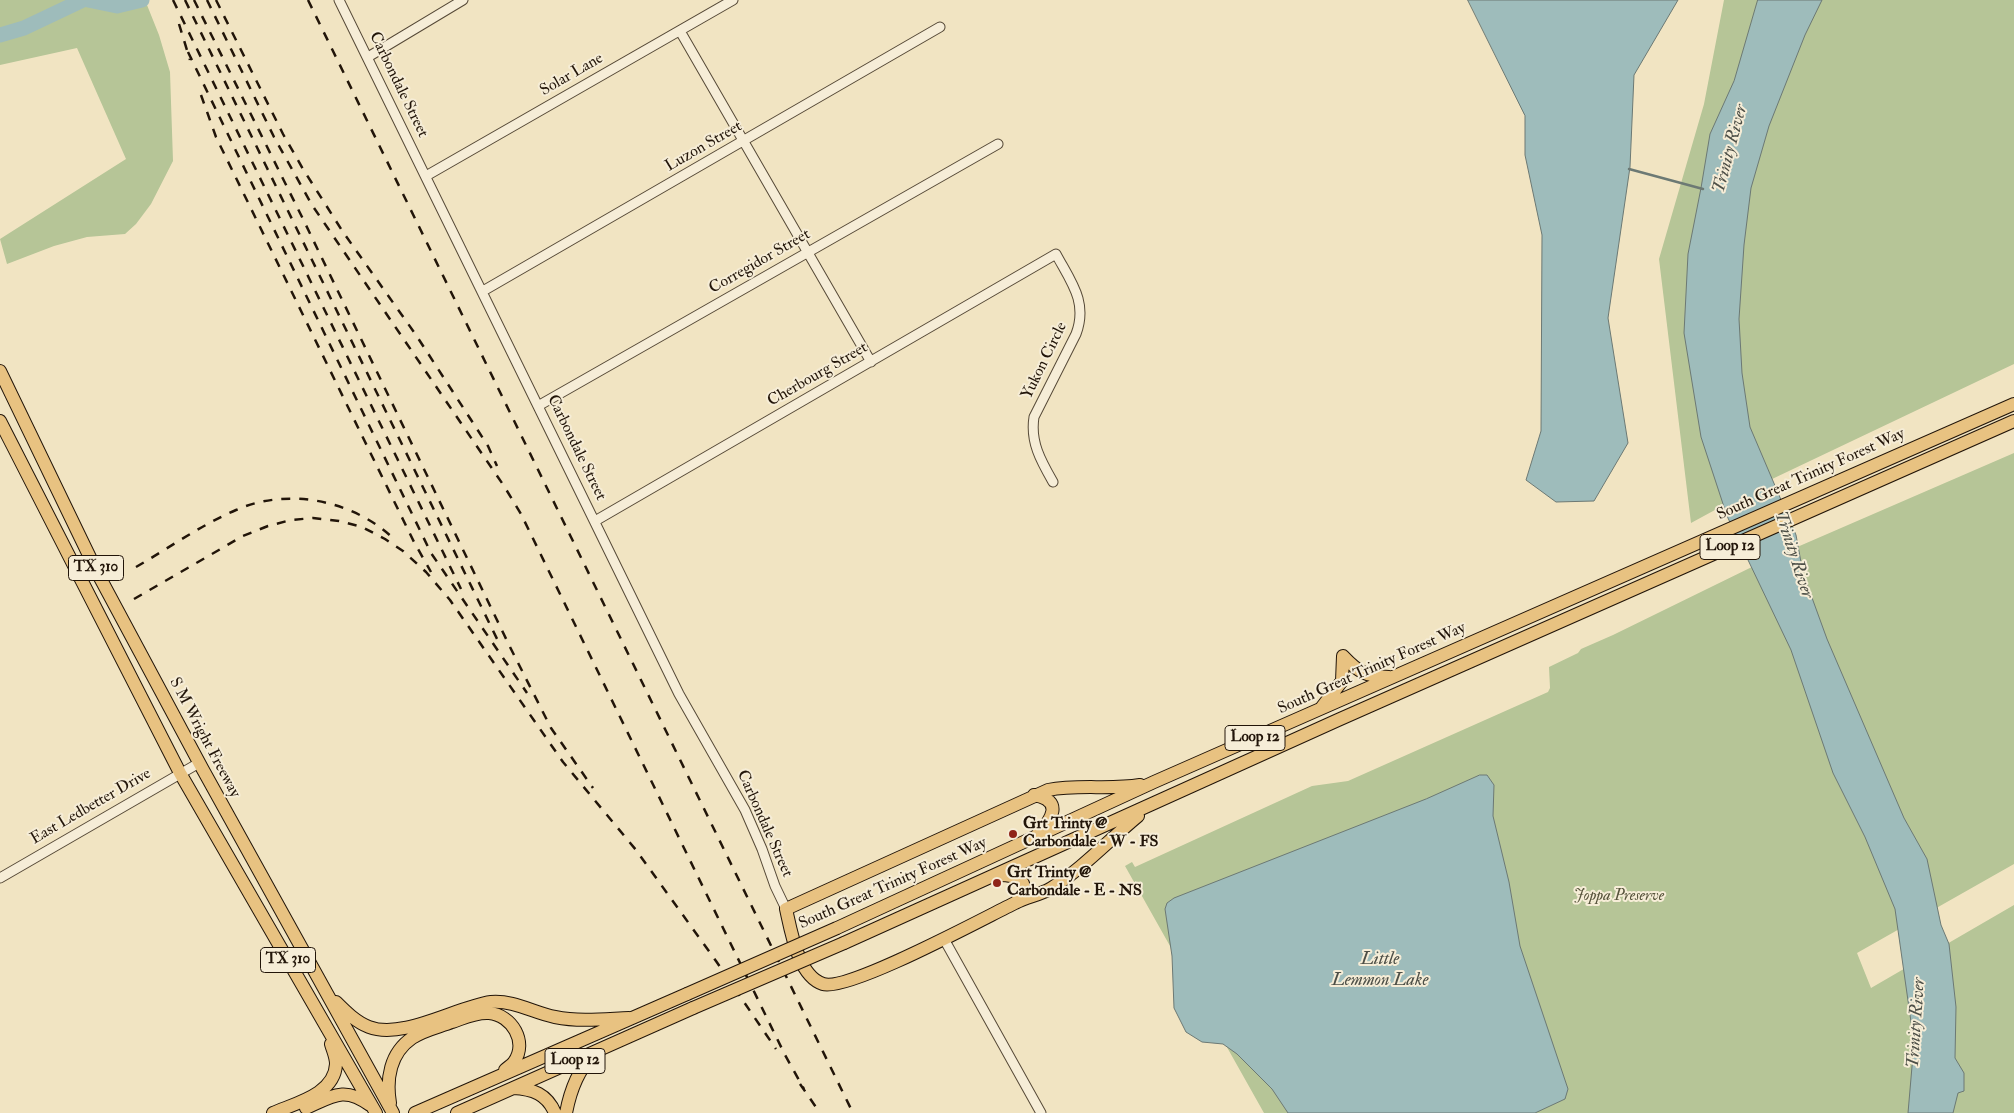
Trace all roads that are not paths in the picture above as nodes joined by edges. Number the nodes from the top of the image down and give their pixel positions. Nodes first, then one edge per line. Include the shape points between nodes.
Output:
1 (339, 0) edge
2 (463, 0) edge
3 (733, 0) edge
4 (940, 27) dead end
5 (680, 31) junction
6 (368, 57) junction
7 (743, 142) junction
8 (998, 144) dead end
9 (426, 176) junction
10 (807, 252) junction
11 (1056, 254) joint
12 (482, 291) junction
13 (871, 362) junction
14 (0, 371) edge
15 (2014, 404) edge
16 (538, 406) junction
17 (0, 421) edge
18 (2014, 421) edge
19 (1053, 482) dead end
20 (595, 521) junction
21 (1394, 677) junction
22 (1357, 692) junction
23 (1321, 708) junction
24 (1309, 733) junction
25 (199, 763) junction
26 (180, 773) junction
27 (1154, 782) junction
28 (1034, 795) junction
29 (1152, 805) junction
30 (1032, 840) junction
31 (997, 875) junction
32 (0, 878) edge
33 (1017, 901) junction
34 (786, 909) junction
35 (944, 939) junction
36 (325, 992) junction
37 (630, 1018) junction
38 (327, 1027) junction
39 (598, 1051) junction
40 (502, 1074) junction
41 (513, 1088) junction
42 (375, 1110) edge
43 (392, 1111) edge
44 (274, 1113) edge
45 (295, 1113) edge
46 (415, 1113) edge
47 (456, 1113) edge
48 (555, 1113) edge
49 (566, 1113) edge
50 (1042, 1113) edge

1 - 6 street, Carbondale Street
2 - 6 street
3 - 5 street, Solar Lane
4 - 7 street, Luzon Street
5 - 7 street
5 - 9 street, Solar Lane
6 - 9 street, Carbondale Street
7 - 10 street
7 - 12 street, Luzon Street
8 - 10 street, Corregidor Street
9 - 12 street, Carbondale Street
10 - 13 street
10 - 16 street, Corregidor Street
11 - 13 street, Cherbourg Street
11 - 19 street, Yukon Circle via 1077,293 1081,309 1076,334 1034,417 1034,444
12 - 16 street, Carbondale Street
13 - 20 street, Cherbourg Street
14 - 25 main road, S M Wright Freeway / TX 310 via 98,574
15 - 21 main road, South Great Trinity Forest Way / Loop 12
16 - 20 street, Carbondale Street
17 - 26 main road, TX 310
18 - 24 main road, South Great Trinity Forest Way / Loop 12
20 - 34 street, Carbondale Street via 679,694 745,810
21 - 22 main road, South Great Trinity Forest Way / Loop 12
21 - 23 main road via 1362,673 1343,656 1342,681
22 - 23 main road, South Great Trinity Forest Way / Loop 12
22 - 24 main road via 1351,704 1332,714
23 - 27 main road, South Great Trinity Forest Way / Loop 12
24 - 29 main road, South Great Trinity Forest Way / Loop 12
25 - 26 street, East Ledbetter Drive
25 - 36 main road, S M Wright Freeway / TX 310
26 - 32 street, East Ledbetter Drive
26 - 38 main road, TX 310
27 - 28 main road via 1110,788 1058,788
27 - 30 main road, South Great Trinity Forest Way / Loop 12
28 - 30 main road via 1049,801 1052,813 1046,826
28 - 34 main road
29 - 31 main road, South Great Trinity Forest Way / Loop 12
29 - 33 main road via 1065,878 1048,890
30 - 37 main road, South Great Trinity Forest Way / Loop 12, bridge
31 - 33 main road via 1021,879 1024,887
31 - 39 main road, South Great Trinity Forest Way / Loop 12, bridge
33 - 35 main road
34 - 35 main road via 791,934 804,968 824,984 852,981
35 - 50 street
36 - 37 main road via 357,1021 383,1030 403,1029 491,1002 506,1002 557,1018
36 - 43 main road, S M Wright Freeway / TX 310
37 - 40 main road, South Great Trinity Forest Way / Loop 12
38 - 42 main road, TX 310
38 - 44 main road via 336,1062 331,1080 316,1094
39 - 41 main road, South Great Trinity Forest Way / Loop 12
39 - 49 main road via 580,1071
40 - 43 main road via 518,1053 516,1031 498,1015 476,1014 420,1033 404,1046 390,1070 388,1091
40 - 46 main road, South Great Trinity Forest Way / Loop 12
41 - 47 main road, South Great Trinity Forest Way / Loop 12
41 - 48 main road via 537,1092 551,1104
42 - 45 main road via 359,1097 346,1093

